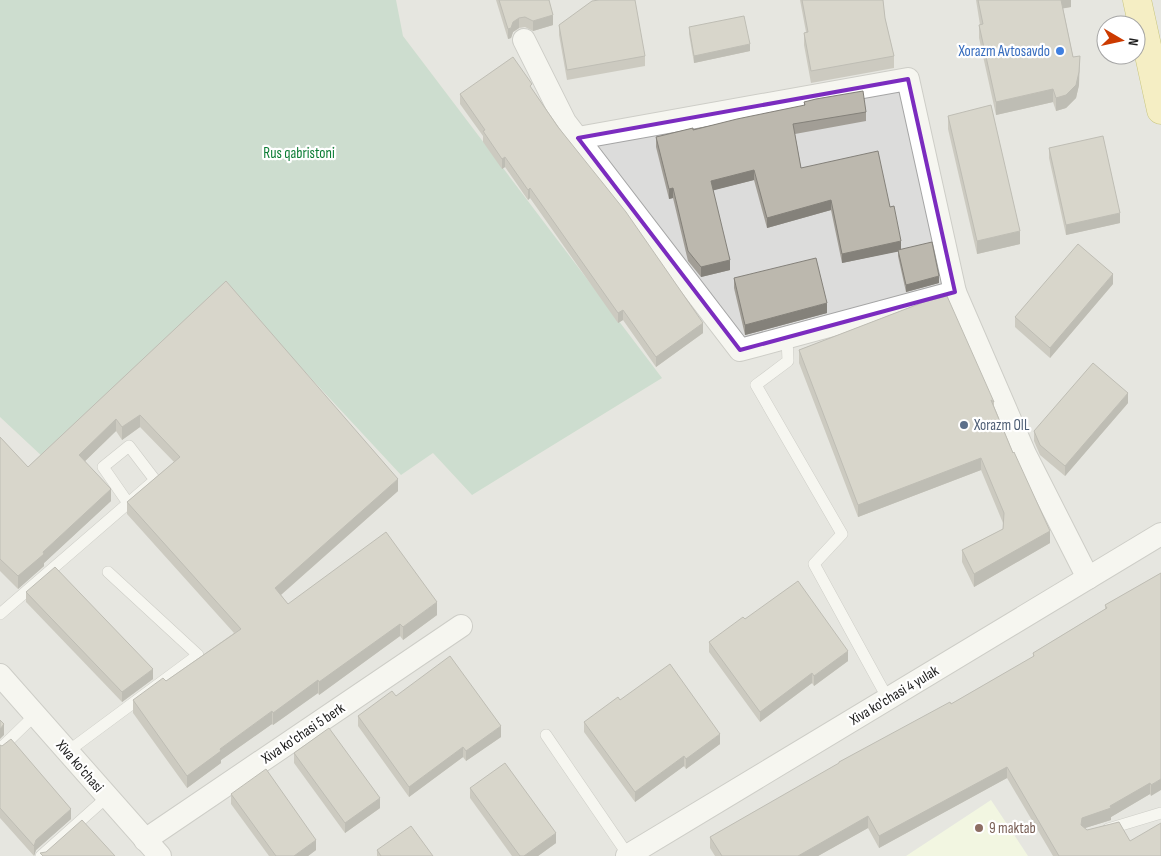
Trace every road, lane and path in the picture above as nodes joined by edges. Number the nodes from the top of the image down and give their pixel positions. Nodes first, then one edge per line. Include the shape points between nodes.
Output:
1 (1137, 0) edge
2 (524, 40) dead end
3 (1161, 110) edge
4 (578, 138) junction
5 (955, 292) junction
6 (787, 338) junction
7 (128, 503) junction
8 (1161, 534) edge
9 (108, 572) dead end
10 (1088, 578) junction
11 (0, 614) edge
12 (461, 626) dead end
13 (0, 675) edge
14 (888, 698) junction
15 (35, 715) junction
16 (546, 735) dead end
17 (0, 749) edge
18 (67, 752) junction
19 (107, 797) junction
20 (1161, 813) edge
21 (1098, 832) edge
22 (152, 848) edge
23 (41, 856) edge
24 (627, 856) edge

1 - 3 main road
2 - 4 street via 565,122
4 - 5 street via 908,79
4 - 6 street via 740,350
5 - 6 street
5 - 10 street via 1025,454
6 - 14 lane via 788,361 756,385 842,534 814,564
7 - 7 lane via 155,480 129,446 103,467
7 - 11 lane
8 - 10 street, Xiva ko'chasi 4 yulak
9 - 18 lane via 198,655
10 - 14 street, Xiva ko'chasi 4 yulak
12 - 22 street, Xiva ko'chasi 5 berk
13 - 15 street, Xiva ko'chasi
14 - 24 street, Xiva ko'chasi 4 yulak
15 - 17 lane
15 - 18 street, Xiva ko'chasi
16 - 24 lane
18 - 19 street, Xiva ko'chasi
19 - 22 street, Xiva ko'chasi
19 - 23 lane
20 - 21 lane

